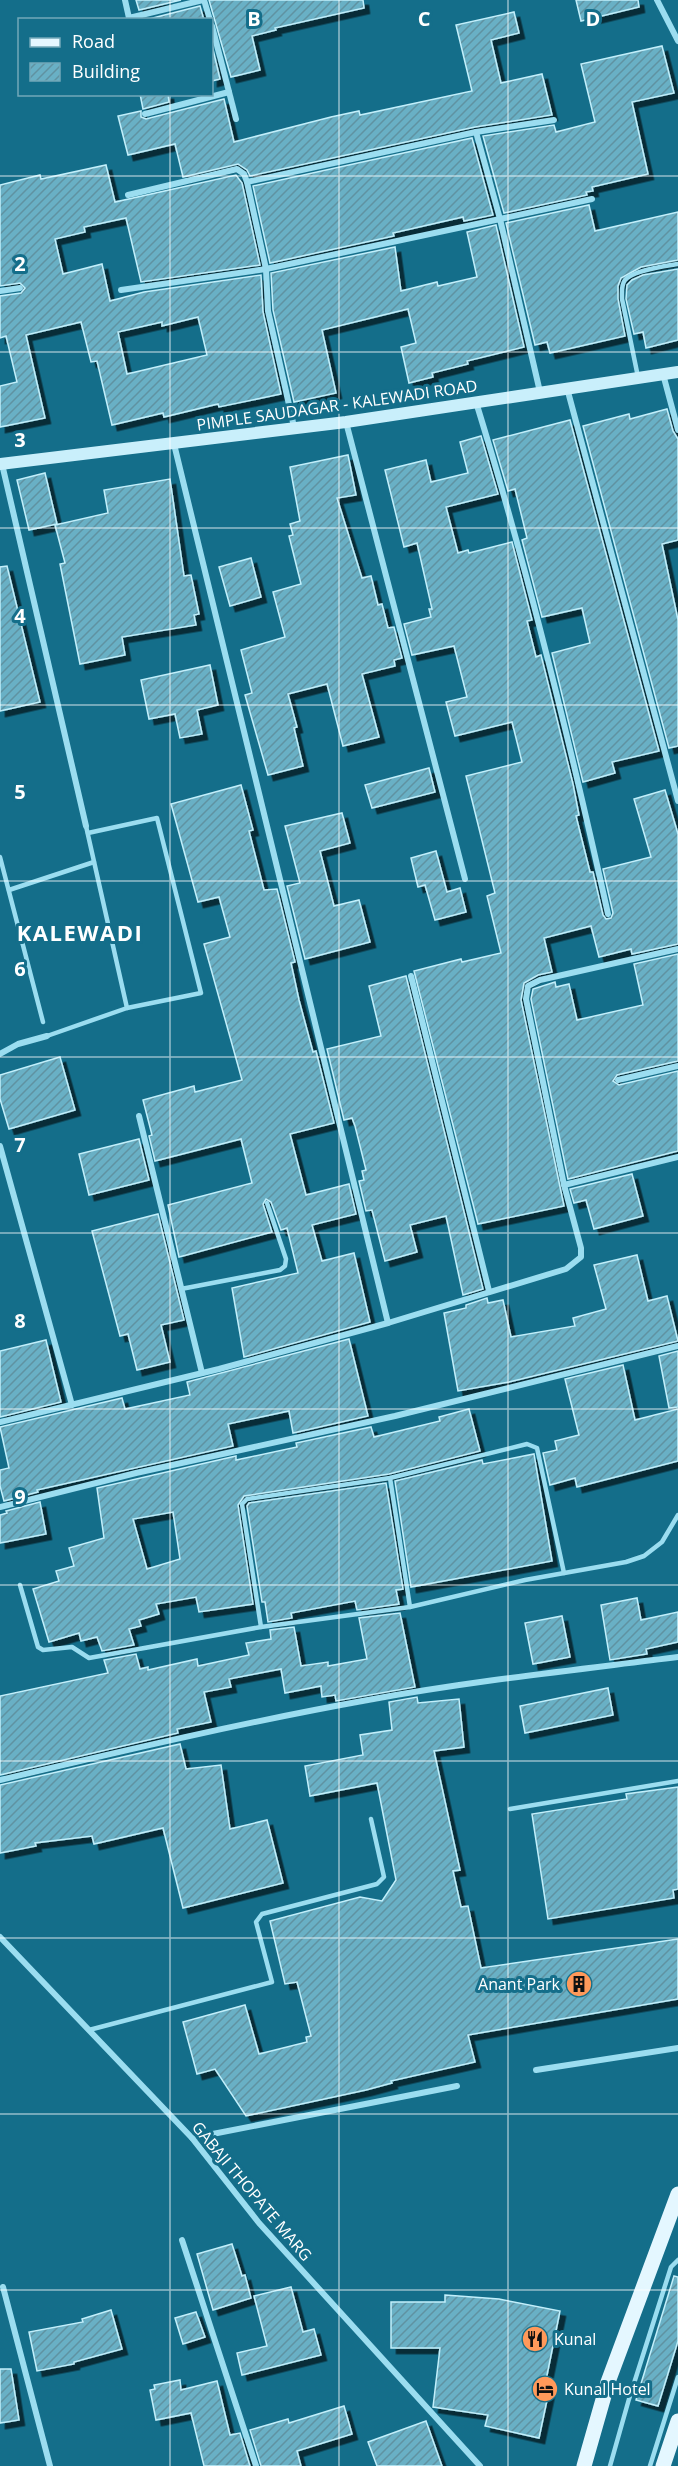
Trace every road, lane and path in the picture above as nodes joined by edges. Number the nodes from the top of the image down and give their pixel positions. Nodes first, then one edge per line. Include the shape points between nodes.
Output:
1 (125, 0) edge
2 (204, 0) edge
3 (657, 0) edge
4 (209, 18) edge
5 (213, 30) edge
6 (678, 41) edge
7 (229, 92) junction
8 (145, 114) dead end
9 (236, 119) dead end
10 (554, 120) dead end
11 (476, 132) junction
12 (246, 182) junction
13 (128, 195) dead end
14 (592, 199) dead end
15 (500, 219) junction
16 (678, 264) edge
17 (266, 269) junction
18 (20, 288) dead end
19 (121, 290) dead end
20 (0, 291) edge
21 (678, 372) edge
22 (663, 374) junction
23 (638, 377) junction
24 (567, 388) junction
25 (540, 392) junction
26 (476, 402) junction
27 (346, 422) junction
28 (294, 427) junction
29 (678, 430) edge
30 (174, 444) junction
31 (1, 464) edge
32 (678, 801) edge
33 (87, 829) junction
34 (0, 857) edge
35 (94, 862) junction
36 (465, 879) dead end
37 (9, 890) junction
38 (608, 914) dead end
39 (678, 949) edge
40 (411, 976) dead end
41 (127, 1008) junction
42 (43, 1022) dead end
43 (47, 1036) joint
44 (0, 1054) edge
45 (678, 1066) edge
46 (618, 1080) dead end
47 (139, 1116) dead end
48 (0, 1146) edge
49 (678, 1157) edge
50 (564, 1185) junction
51 (267, 1203) dead end
52 (181, 1289) junction
53 (489, 1291) junction
54 (388, 1323) junction
55 (678, 1346) edge
56 (202, 1373) junction
57 (72, 1405) junction
58 (0, 1422) edge
59 (390, 1478) junction
60 (0, 1507) edge
61 (678, 1515) edge
62 (564, 1573) junction
63 (20, 1585) dead end
64 (410, 1607) junction
65 (261, 1626) junction
66 (678, 1657) edge
67 (0, 1780) edge
68 (678, 1781) edge
69 (510, 1809) dead end
70 (371, 1819) dead end
71 (0, 1937) edge
72 (89, 2030) junction
73 (678, 2048) edge
74 (536, 2070) dead end
75 (457, 2086) dead end
76 (192, 2138) junction
77 (678, 2194) edge
78 (182, 2240) dead end
79 (678, 2260) edge
80 (3, 2287) dead end
81 (678, 2377) edge
82 (678, 2421) edge
83 (50, 2466) edge
84 (256, 2466) edge
85 (480, 2466) edge
86 (584, 2466) edge
87 (610, 2466) edge
88 (650, 2466) edge
89 (663, 2466) edge

1 - 2 street via 129,18
2 - 4 street
3 - 6 street
5 - 7 street
7 - 8 street
7 - 9 street
10 - 11 street
11 - 12 street
11 - 15 street
12 - 13 street via 237,169
12 - 17 street
14 - 15 street
15 - 17 street
15 - 25 street
16 - 23 lane via 632,274 622,287
17 - 19 street
17 - 28 street via 268,311
18 - 20 street
21 - 22 main road, PIMPLE SAUDAGAR - KALEWADI ROAD
22 - 23 main road, PIMPLE SAUDAGAR - KALEWADI ROAD
22 - 29 street
23 - 24 main road, PIMPLE SAUDAGAR - KALEWADI ROAD
24 - 25 main road, PIMPLE SAUDAGAR - KALEWADI ROAD
24 - 32 street
25 - 26 main road, PIMPLE SAUDAGAR - KALEWADI ROAD
26 - 27 main road, PIMPLE SAUDAGAR - KALEWADI ROAD
26 - 38 street via 552,673
27 - 28 main road, PIMPLE SAUDAGAR - KALEWADI ROAD
27 - 36 street
28 - 30 main road, PIMPLE SAUDAGAR - KALEWADI ROAD
30 - 31 main road, PIMPLE SAUDAGAR - KALEWADI ROAD
30 - 54 street
31 - 33 street
33 - 35 lane
33 - 41 lane via 157,818 201,993
34 - 37 lane
35 - 37 lane
35 - 41 lane
37 - 42 lane
39 - 50 street via 528,986 526,999
40 - 53 street
41 - 43 lane
43 - 44 street
45 - 46 street
47 - 52 street
48 - 57 street
49 - 50 street
50 - 53 street via 582,1257 566,1269
51 - 52 lane via 285,1266
52 - 56 street
53 - 54 street
54 - 56 street
55 - 60 street
56 - 57 street
57 - 58 street
59 - 62 lane via 527,1444 537,1448
59 - 64 lane
59 - 65 lane via 247,1499 242,1504
61 - 62 lane via 662,1542 644,1556
62 - 64 lane
63 - 65 lane via 38,1647 72,1647 89,1658
64 - 65 lane
66 - 67 street via 468,1683 367,1700
68 - 69 lane
70 - 72 lane via 384,1877 377,1884 262,1914 256,1922 272,1982
71 - 72 street, GABAJI THOPATE MARG
72 - 76 street, GABAJI THOPATE MARG
73 - 74 street
75 - 76 street
76 - 85 street, GABAJI THOPATE MARG via 258,2223
77 - 86 main road via 608,2382
78 - 84 street
79 - 87 lane via 671,2267
80 - 83 street
81 - 88 lane
82 - 89 main road

